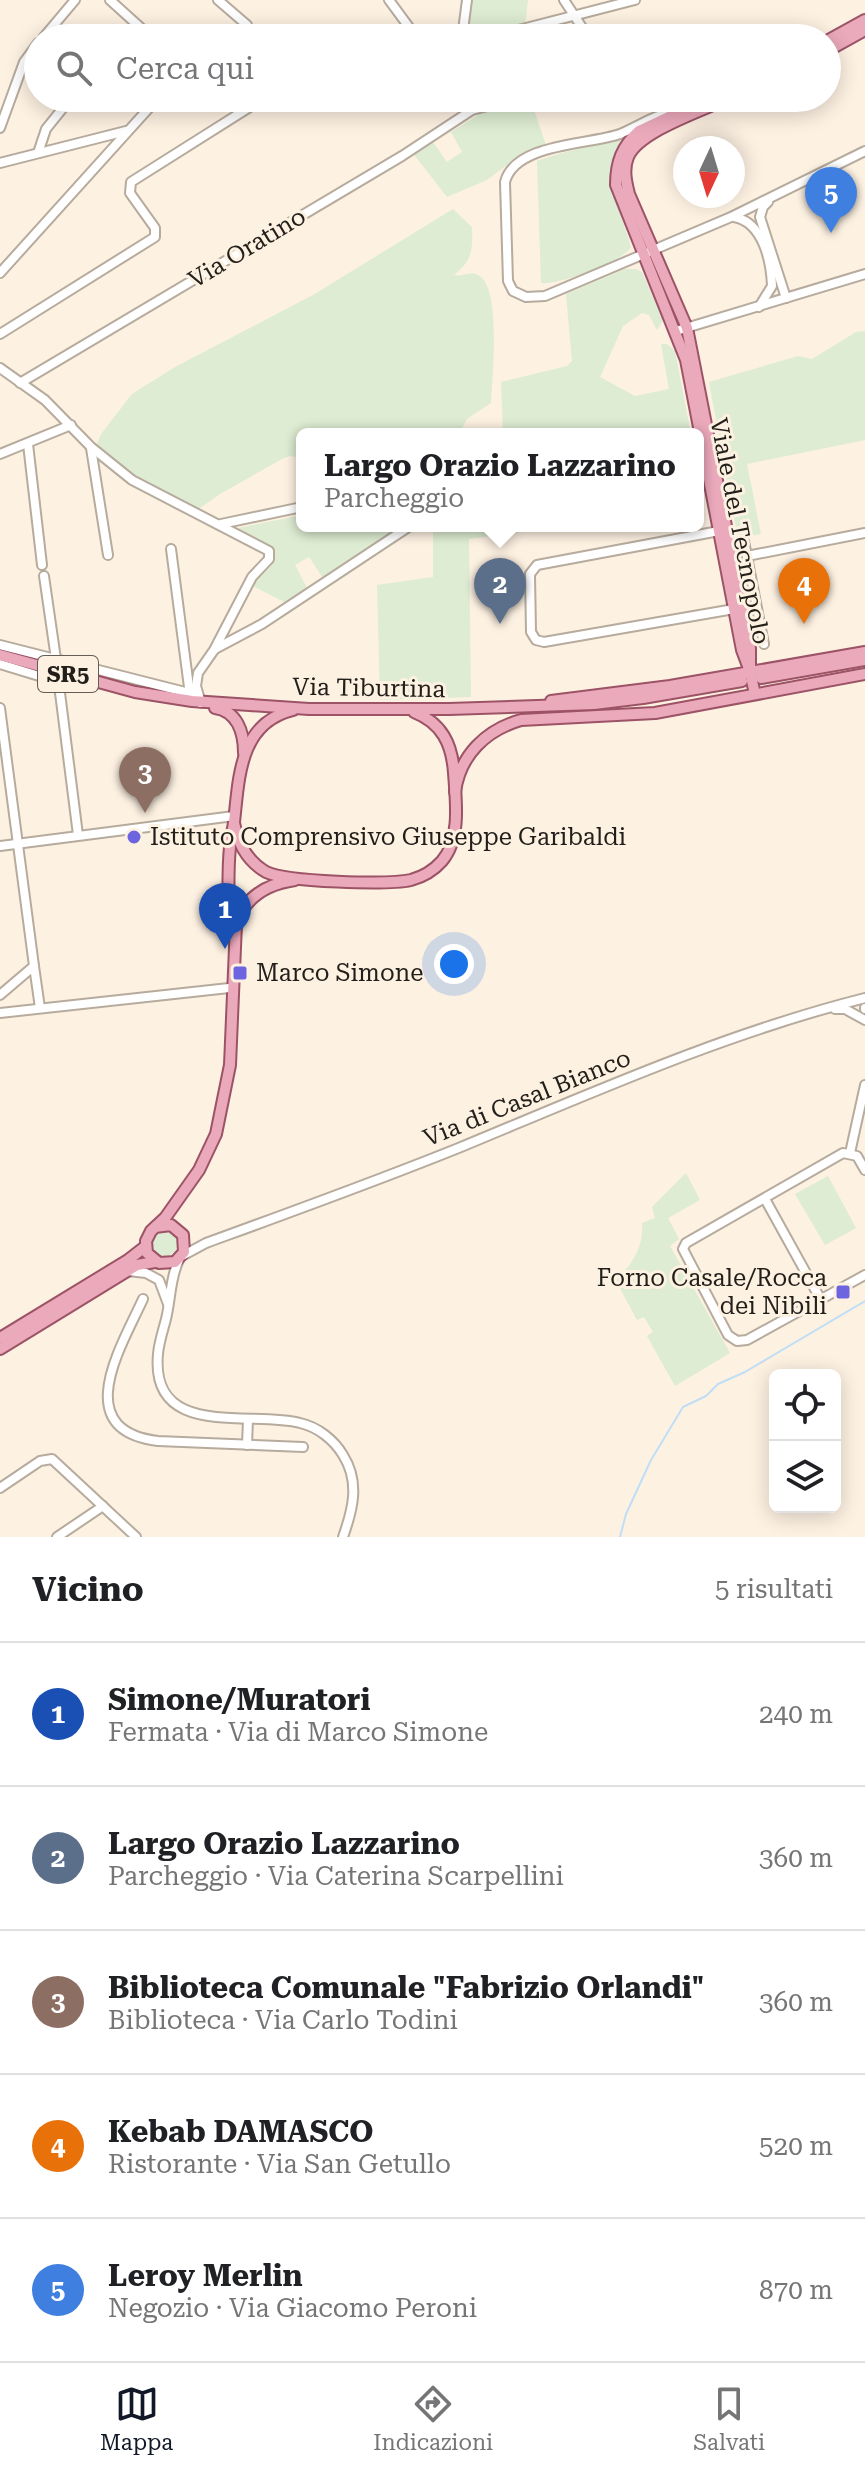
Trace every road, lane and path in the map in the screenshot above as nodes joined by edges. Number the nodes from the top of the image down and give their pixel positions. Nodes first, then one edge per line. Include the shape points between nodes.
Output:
1 (75, 0) edge
2 (110, 0) edge
3 (218, 0) edge
4 (389, 0) edge
5 (467, 0) edge
6 (564, 0) edge
7 (635, 0) edge
8 (575, 16) junction
9 (865, 20) edge
10 (55, 24) edge
11 (136, 24) edge
12 (246, 24) edge
13 (407, 24) edge
14 (464, 24) edge
15 (543, 24) edge
16 (580, 24) edge
17 (865, 30) edge
18 (841, 33) edge
19 (841, 43) edge
20 (24, 62) edge
21 (60, 112) edge
22 (144, 112) edge
23 (242, 112) edge
24 (469, 112) edge
25 (672, 112) edge
26 (679, 112) edge
27 (700, 112) edge
28 (0, 128) edge
29 (127, 130) junction
30 (865, 151) edge
31 (38, 153) junction
32 (0, 163) edge
33 (773, 197) junction
34 (731, 217) junction
35 (649, 251) junction
36 (0, 273) edge
37 (865, 274) edge
38 (786, 298) junction
39 (759, 308) junction
40 (681, 329) junction
41 (0, 334) edge
42 (0, 368) edge
43 (20, 383) junction
44 (71, 425) junction
45 (699, 428) edge
46 (701, 428) edge
47 (704, 442) edge
48 (28, 444) junction
49 (91, 447) junction
50 (704, 453) edge
51 (0, 454) edge
52 (296, 508) edge
53 (221, 524) junction
54 (719, 531) junction
55 (401, 532) edge
56 (865, 533) edge
57 (744, 541) dead end
58 (171, 549) dead end
59 (108, 555) dead end
60 (747, 556) junction
61 (42, 565) dead end
62 (44, 576) dead end
63 (756, 605) junction
64 (738, 608) junction
65 (764, 644) dead end
66 (0, 645) edge
67 (746, 649) junction
68 (214, 650) junction
69 (865, 652) edge
70 (0, 655) edge
71 (56, 659) junction
72 (865, 660) edge
73 (0, 664) edge
74 (777, 667) junction
75 (750, 672) junction
76 (865, 674) edge
77 (728, 676) junction
78 (761, 678) dead end
79 (742, 681) dead end
80 (135, 692) junction
81 (755, 694) junction
82 (196, 699) junction
83 (528, 707) junction
84 (0, 708) edge
85 (309, 709) junction
86 (404, 709) junction
87 (244, 757) junction
88 (455, 792) junction
89 (234, 819) junction
90 (78, 835) junction
91 (19, 843) junction
92 (0, 846) edge
93 (295, 880) junction
94 (34, 966) junction
95 (229, 988) junction
96 (0, 995) edge
97 (865, 998) edge
98 (232, 1001) junction
99 (40, 1008) junction
100 (822, 1009) junction
101 (0, 1013) edge
102 (865, 1020) edge
103 (865, 1085) edge
104 (850, 1153) junction
105 (865, 1170) edge
106 (765, 1199) junction
107 (175, 1203) junction
108 (155, 1227) junction
109 (179, 1231) junction
110 (206, 1243) junction
111 (146, 1246) junction
112 (180, 1258) junction
113 (159, 1263) junction
114 (128, 1271) junction
115 (865, 1275) edge
116 (171, 1291) junction
117 (143, 1299) dead end
118 (821, 1300) junction
119 (168, 1314) junction
120 (0, 1338) edge
121 (0, 1349) edge
122 (248, 1419) junction
123 (247, 1445) junction
124 (303, 1447) dead end
125 (0, 1488) edge
126 (103, 1506) junction
127 (57, 1537) edge
128 (136, 1537) edge
129 (343, 1537) edge

1 - 10 street
2 - 11 street
3 - 12 street
4 - 13 street
5 - 14 street
6 - 8 street
7 - 8 street
8 - 15 street
8 - 16 street
9 - 18 main road
17 - 19 main road
20 - 28 street
21 - 31 street via 46,129
22 - 29 street
23 - 41 street via 131,182 130,193 155,228 155,237
24 - 43 street, Via Oratino
25 - 35 street via 616,135 536,154 514,165 505,182 508,281 516,294 545,296
26 - 35 main road, Viale del Tecnopolo via 639,131 617,163 616,185
27 - 35 main road, Viale del Tecnopolo via 642,140 628,156 625,180
29 - 31 street
29 - 36 street
30 - 33 street
31 - 32 street
33 - 34 street
33 - 38 street via 760,217
34 - 35 street
34 - 39 street via 759,233 772,286
35 - 40 main road, Viale del Tecnopolo
37 - 38 street
38 - 39 street
39 - 40 street
40 - 45 main road, Viale del Tecnopolo
40 - 46 main road, Viale del Tecnopolo
42 - 43 street
43 - 44 street
44 - 48 street
44 - 49 street
47 - 64 main road, Viale del Tecnopolo
48 - 51 street
48 - 61 street
49 - 53 street via 132,480
49 - 59 street
50 - 54 main road, Viale del Tecnopolo
52 - 53 street
53 - 68 street via 265,547 270,555 250,581
54 - 64 main road, Viale del Tecnopolo
54 - 64 street via 537,565 530,574 531,632 544,642
55 - 68 street
56 - 60 street
57 - 60 street
58 - 82 street
60 - 63 street
62 - 71 street
63 - 64 street
63 - 65 street
64 - 67 main road, Viale del Tecnopolo
66 - 71 street
67 - 74 main road
67 - 75 main road, Viale del Tecnopolo
67 - 77 main road
68 - 82 street via 196,677
69 - 74 main road
70 - 80 main road, Via Tiburtina / SR5
71 - 82 street
72 - 78 main road
73 - 90 street via 59,684
74 - 75 main road
75 - 77 main road
75 - 81 main road, Viale del Tecnopolo
76 - 81 main road
77 - 83 main road
79 - 83 main road, Via Tiburtina via 623,701
80 - 82 main road, Via Tiburtina
80 - 87 main road via 227,710 239,724
81 - 88 main road via 655,713 521,720 478,743
82 - 85 main road, Via Tiburtina
83 - 86 main road, Via Tiburtina
84 - 91 street
85 - 86 main road, Via Tiburtina
85 - 87 main road via 282,713 264,723
86 - 88 main road via 423,715 445,735
87 - 89 main road
88 - 93 main road via 449,852 421,876 399,881
89 - 90 street
89 - 93 main road via 241,846 254,863 272,875
89 - 95 main road via 229,849
90 - 91 street
91 - 92 street
91 - 94 street
93 - 98 main road via 262,890 242,910 235,930
94 - 96 street
94 - 99 street
95 - 98 main road
95 - 99 street
97 - 100 street, Via di Casal Bianco
98 - 107 main road via 229,1073 216,1134
99 - 101 street
100 - 102 street via 845,1009
100 - 110 street, Via di Casal Bianco via 689,1054
103 - 104 street
104 - 105 street
104 - 106 street
106 - 118 street
106 - 118 street via 683,1248 723,1327 733,1340 744,1341
107 - 108 main road
107 - 109 main road via 172,1219
108 - 109 main road via 165,1224
108 - 111 main road
109 - 110 street via 191,1241
109 - 112 main road via 185,1246
110 - 112 street, Via di Casal Bianco
111 - 113 main road
111 - 120 main road
112 - 113 main road
112 - 116 street
113 - 114 main road
113 - 116 street via 167,1271
114 - 119 street via 159,1280
114 - 121 main road
115 - 118 street
116 - 119 street
117 - 123 street via 108,1381 108,1406 115,1422 150,1441
119 - 122 street via 157,1371 168,1397 199,1416
122 - 123 street
122 - 129 street via 300,1423 340,1450 354,1495
123 - 124 street
125 - 126 street via 45,1459 54,1460
126 - 127 street
126 - 128 street

